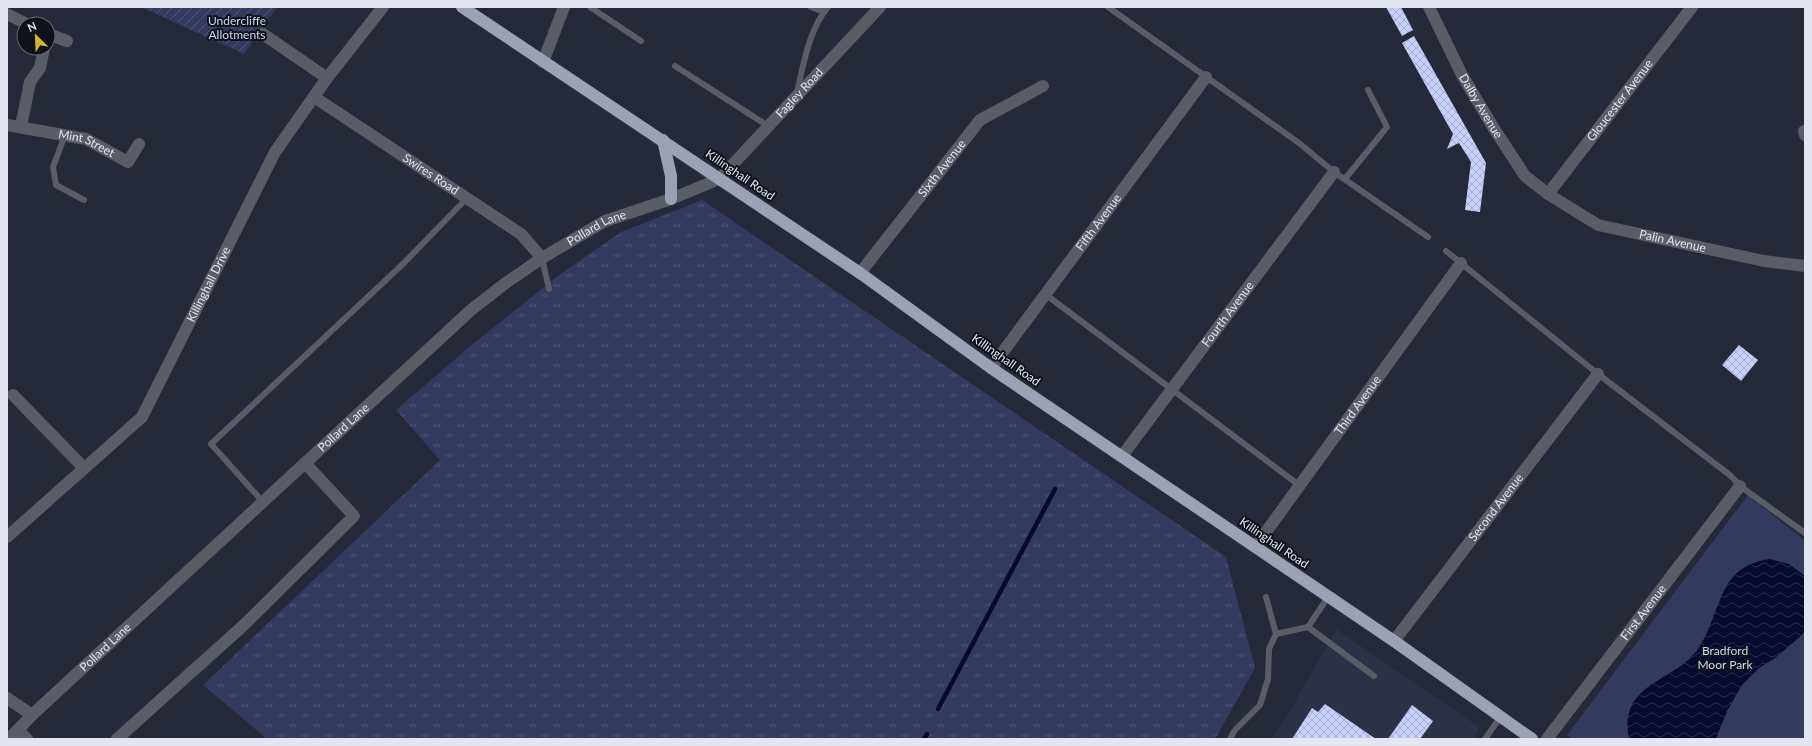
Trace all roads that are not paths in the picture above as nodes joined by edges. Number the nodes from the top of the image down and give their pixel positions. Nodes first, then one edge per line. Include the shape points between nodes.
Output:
1 (383, 7) edge
2 (462, 7) edge
3 (564, 7) edge
4 (590, 7) edge
5 (811, 7) edge
6 (880, 7) edge
7 (1108, 7) edge
8 (1429, 7) edge
9 (1692, 7) edge
10 (826, 10) edge
11 (7, 14) edge
12 (16, 18) edge
13 (263, 34) dead end
14 (56, 37) edge
15 (67, 41) dead end
16 (641, 41) dead end
17 (42, 56) edge
18 (543, 62) junction
19 (676, 66) dead end
20 (1206, 77) junction
21 (327, 78) junction
22 (1043, 86) dead end
23 (1368, 90) dead end
24 (796, 96) junction
25 (314, 97) junction
26 (7, 124) edge
27 (21, 126) junction
28 (768, 126) junction
29 (64, 135) junction
30 (663, 140) junction
31 (139, 144) dead end
32 (1334, 172) junction
33 (719, 179) junction
34 (1345, 179) junction
35 (1548, 194) junction
36 (467, 198) junction
37 (671, 199) junction
38 (84, 200) dead end
39 (1428, 237) dead end
40 (1446, 251) dead end
41 (542, 258) junction
42 (1461, 263) junction
43 (1805, 266) edge
44 (860, 273) junction
45 (549, 289) dead end
46 (1045, 294) junction
47 (991, 368) junction
48 (1598, 374) junction
49 (1171, 389) junction
50 (12, 395) dead end
51 (1122, 456) junction
52 (305, 463) junction
53 (84, 468) junction
54 (1299, 485) junction
55 (1740, 486) junction
56 (263, 502) junction
57 (1805, 533) edge
58 (7, 537) edge
59 (1254, 547) junction
60 (1266, 597) dead end
61 (1328, 597) junction
62 (1308, 627) junction
63 (1276, 634) junction
64 (1394, 641) junction
65 (1374, 676) dead end
66 (7, 698) edge
67 (32, 715) junction
68 (1501, 716) junction
69 (18, 730) junction
70 (9, 739) edge
71 (27, 739) edge
72 (117, 739) edge
73 (1230, 739) edge
74 (1485, 739) edge
75 (1532, 739) edge
76 (1547, 739) edge

1 - 21 street, Killinghall Drive
2 - 18 highway, Killinghall Road
3 - 18 street
4 - 16 lane
5 - 10 lane
6 - 24 street, Fagley Road
7 - 20 lane
8 - 35 street, Dalby Avenue via 1462,75 1493,127 1525,176
9 - 35 street, Gloucester Avenue
10 - 24 lane via 808,47
11 - 12 street
13 - 21 street
14 - 15 street
17 - 27 street via 40,68 30,82
18 - 30 highway, Killinghall Road
19 - 28 lane
20 - 32 lane via 1299,143
20 - 46 street, Fifth Avenue
21 - 25 street, Killinghall Drive
22 - 44 street, Sixth Avenue via 980,120
23 - 34 lane via 1386,127
24 - 28 street, Fagley Road
25 - 36 street, Swires Road
25 - 53 street, Killinghall Drive via 275,152 142,417
26 - 27 street, Mint Street
27 - 29 street, Mint Street
28 - 33 street, Fagley Road
29 - 31 street, Mint Street via 86,139 128,162
29 - 38 lane via 52,167 56,185
30 - 33 highway, Killinghall Road
30 - 37 highway via 671,176
32 - 34 lane
32 - 49 street, Fourth Avenue
33 - 37 street, Pollard Lane
33 - 44 highway, Killinghall Road
34 - 39 lane
35 - 43 street, Palin Avenue via 1598,225 1764,261
36 - 41 street, Swires Road via 521,234
36 - 56 lane via 404,263 211,444
37 - 41 street, Pollard Lane via 606,221
40 - 42 lane
41 - 45 lane
41 - 52 street, Pollard Lane via 503,284 471,310
42 - 48 lane
42 - 54 street, Third Avenue
44 - 47 highway, Killinghall Road
46 - 47 street, Fifth Avenue
46 - 49 lane
47 - 51 highway, Killinghall Road
48 - 55 lane via 1731,476
48 - 64 street, Second Avenue
49 - 51 street, Fourth Avenue
49 - 54 lane
50 - 53 street
51 - 59 highway, Killinghall Road
52 - 56 street, Pollard Lane
52 - 72 street via 354,516 245,624
53 - 58 street, Killinghall Drive
54 - 59 street, Third Avenue
55 - 57 lane
55 - 76 street, First Avenue
56 - 67 street, Pollard Lane
59 - 61 highway, Killinghall Road
60 - 63 lane
61 - 62 lane
61 - 64 highway, Killinghall Road
62 - 63 lane
62 - 65 lane
63 - 73 lane via 1269,649 1268,679 1260,705 1235,730
64 - 68 highway, Killinghall Road
66 - 67 street
67 - 69 street, Pollard Lane
68 - 74 lane
68 - 75 highway, Killinghall Road
69 - 70 street, Pollard Lane
69 - 71 street

